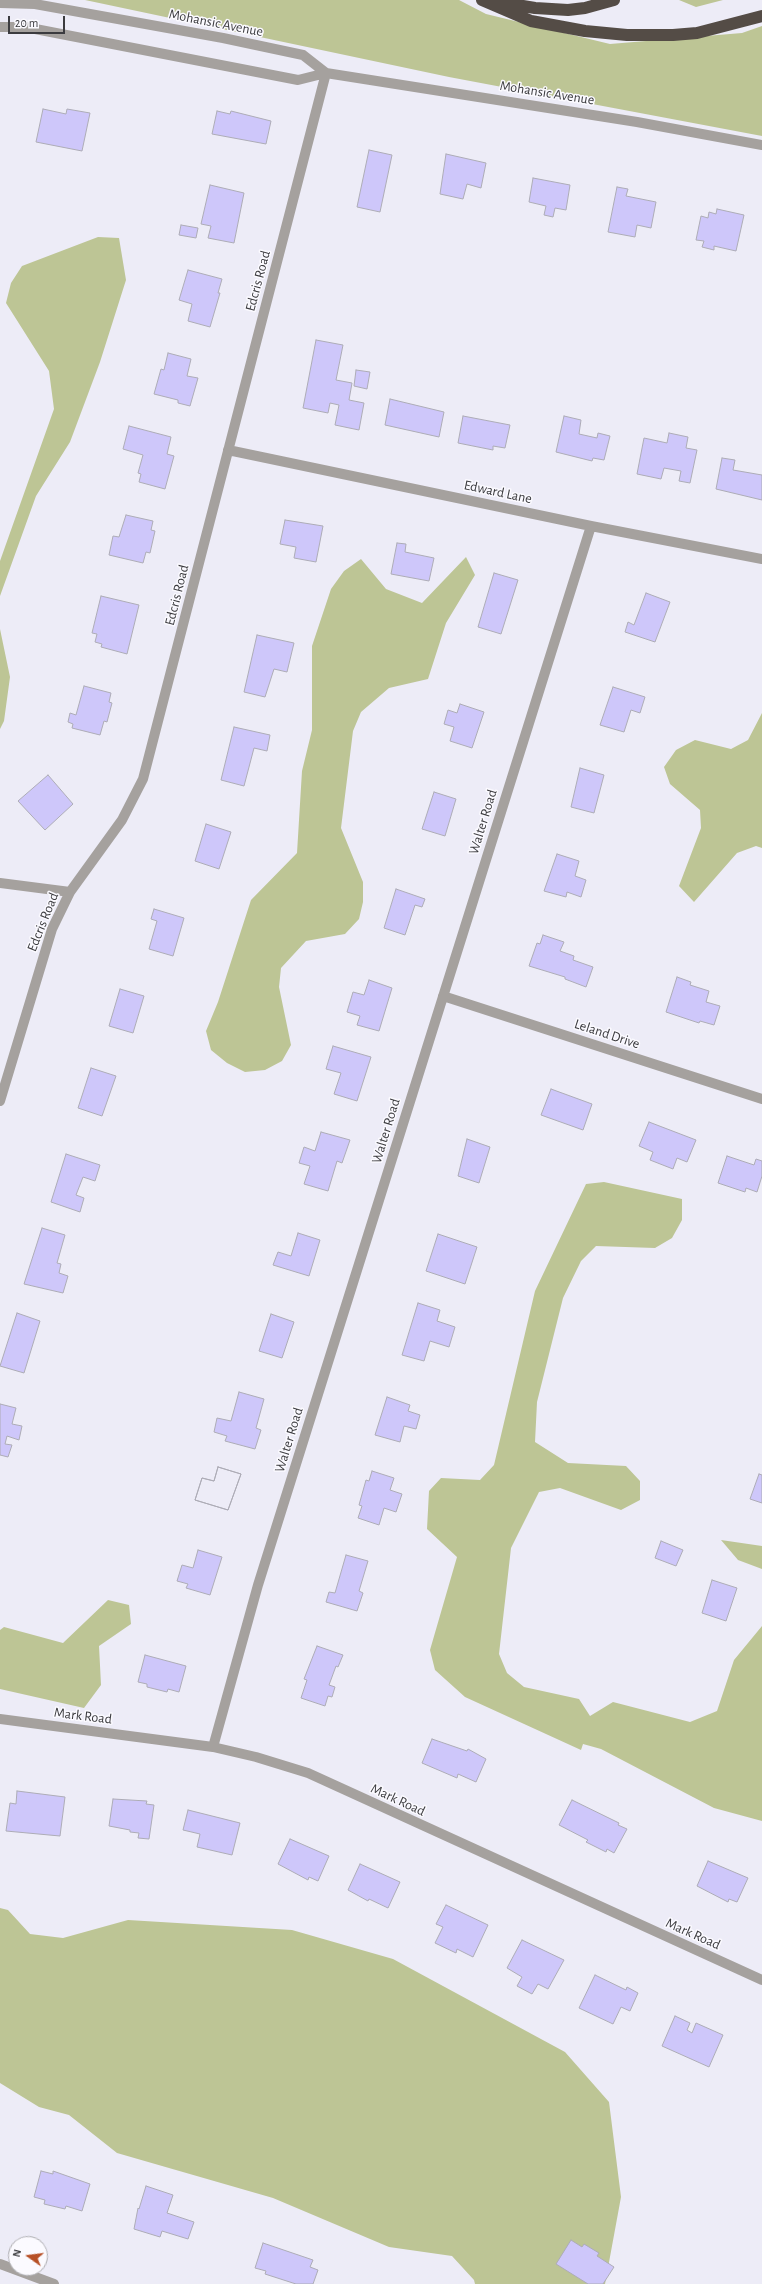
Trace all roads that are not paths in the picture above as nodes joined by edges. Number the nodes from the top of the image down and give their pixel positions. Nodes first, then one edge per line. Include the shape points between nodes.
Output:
1 (482, 0) edge
2 (487, 0) edge
3 (614, 0) edge
4 (35, 2) edge
5 (0, 3) edge
6 (762, 16) edge
7 (0, 27) edge
8 (326, 73) junction
9 (762, 145) edge
10 (228, 450) junction
11 (591, 526) junction
12 (762, 559) edge
13 (0, 882) edge
14 (70, 892) junction
15 (443, 996) junction
16 (762, 1099) edge
17 (0, 1101) edge
18 (0, 1719) edge
19 (213, 1747) junction
20 (762, 1980) edge
21 (0, 2264) edge
22 (54, 2284) edge

1 - 6 highway via 531,21 585,31 627,35 697,32
2 - 3 highway via 535,8 568,10 596,6
4 - 5 street, Mohansic Avenue
4 - 8 street, Mohansic Avenue via 303,55
7 - 8 street, Mohansic Avenue via 25,27 298,80
8 - 9 street, Mohansic Avenue via 637,122
8 - 10 street, Edcris Road
10 - 11 street, Edward Lane
10 - 14 street, Edcris Road via 142,778 122,820
11 - 12 street, Edward Lane
11 - 15 street, Walter Road
13 - 14 street
14 - 17 street, Edcris Road via 52,929
15 - 16 street, Leland Drive
15 - 19 street, Walter Road via 258,1586
18 - 19 street, Mark Road
19 - 20 street, Mark Road via 308,1773
21 - 22 street

